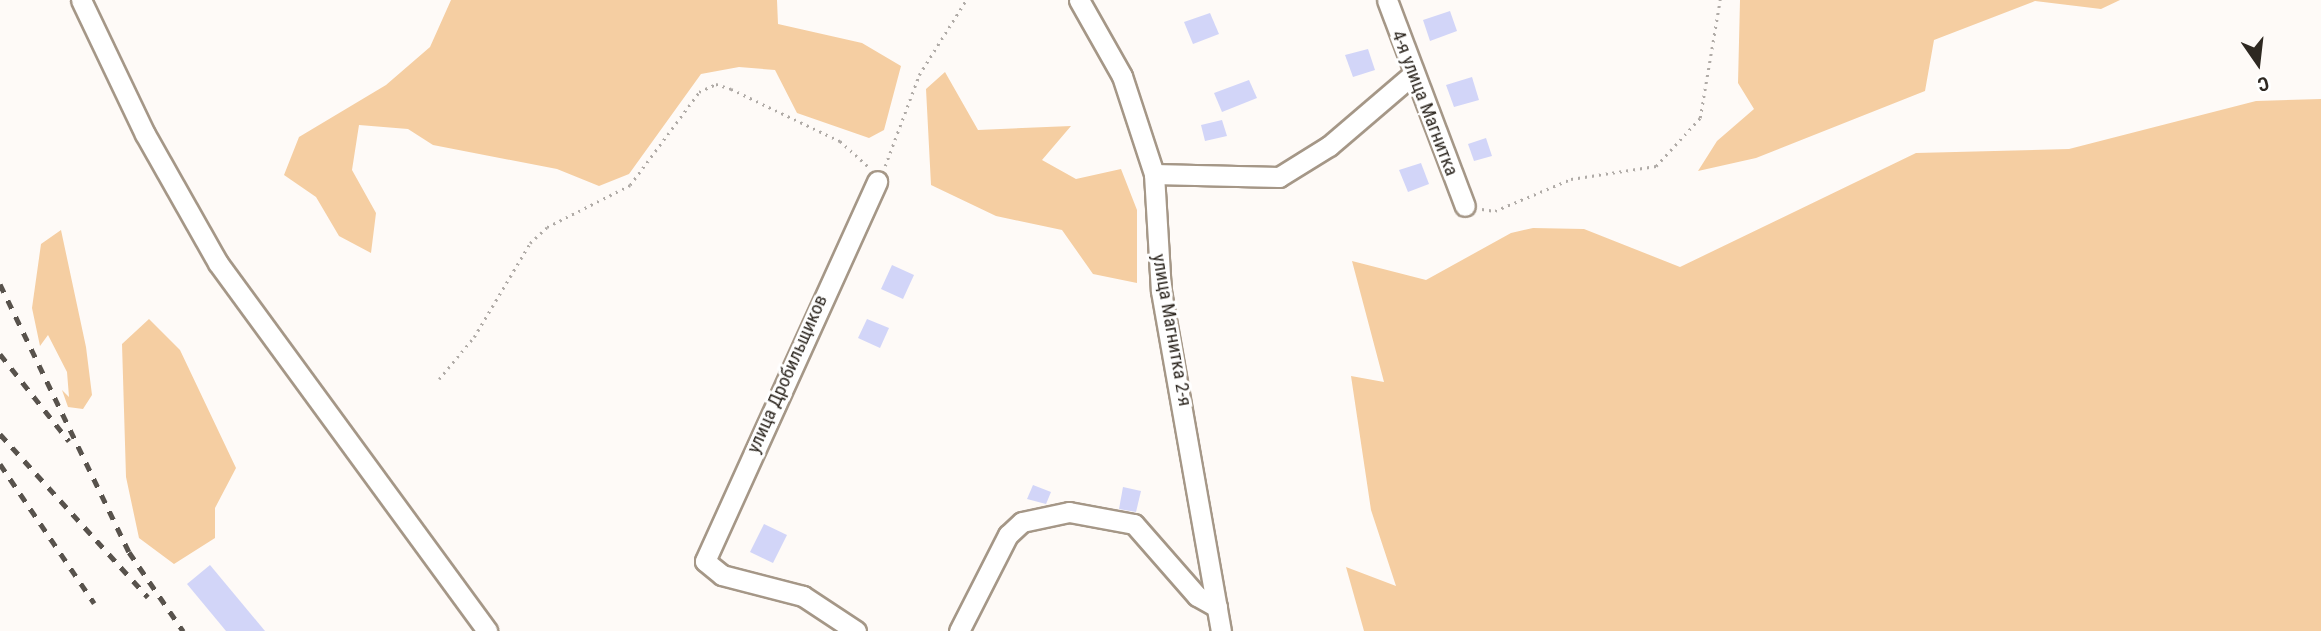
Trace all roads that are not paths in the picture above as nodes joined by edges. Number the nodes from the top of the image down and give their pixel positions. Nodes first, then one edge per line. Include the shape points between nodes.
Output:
1 (81, 0) edge
2 (1079, 0) edge
3 (1387, 0) edge
4 (1412, 75) junction
5 (1154, 174) junction
6 (877, 181) road end
7 (1465, 206) road end
8 (1217, 607) junction
9 (487, 631) edge
10 (856, 631) edge
11 (959, 631) edge
12 (1221, 631) edge

1 - 9 street via 145,134 218,263
2 - 5 street, улица Магнитка 2-я via 1122,76
3 - 4 street, 4-я улица Магнитка
4 - 5 street via 1339,139 1279,177
4 - 7 street, 4-я улица Магнитка
5 - 8 street, улица Магнитка 2-я via 1161,291
6 - 10 street, улица Дробильщиков via 706,549 708,568 803,596
8 - 11 street via 1197,596 1134,524 1069,512 1022,522 1008,535
8 - 12 street, улица Магнитка 2-я

